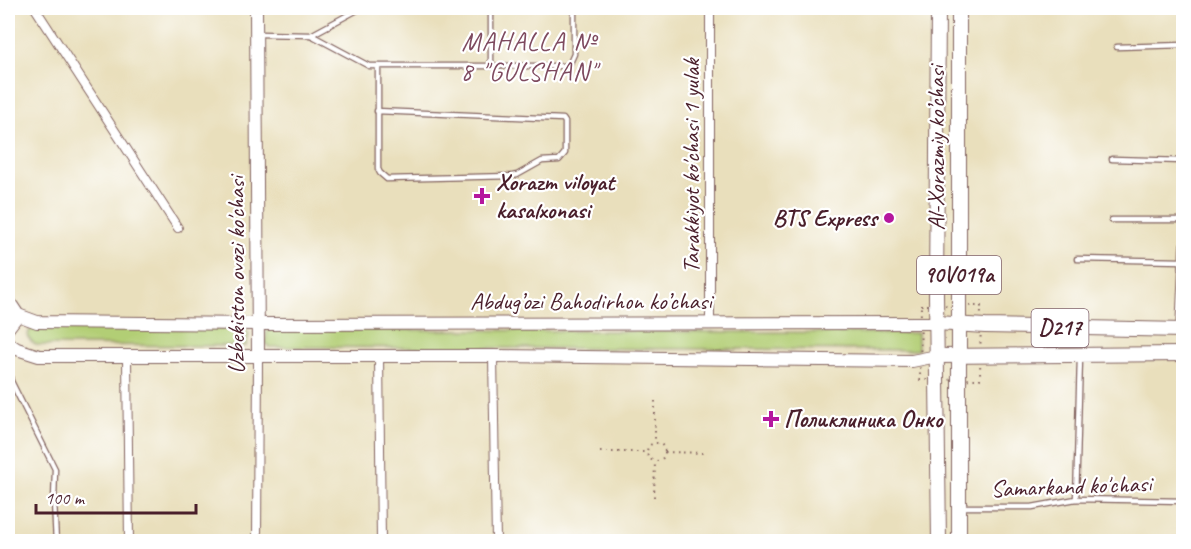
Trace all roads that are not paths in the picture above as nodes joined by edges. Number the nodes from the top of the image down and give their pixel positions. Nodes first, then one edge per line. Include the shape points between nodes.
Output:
1 (35, 8) edge
2 (256, 8) edge
3 (361, 8) edge
4 (491, 8) edge
5 (574, 8) edge
6 (710, 8) edge
7 (938, 8) edge
8 (959, 8) edge
9 (256, 34) junction
10 (311, 35) junction
11 (1184, 45) edge
12 (1117, 47) dead end
13 (378, 66) junction
14 (491, 66) junction
15 (377, 111) junction
16 (1112, 159) dead end
17 (1184, 161) edge
18 (1112, 220) dead end
19 (1184, 220) edge
20 (178, 228) dead end
21 (1184, 245) edge
22 (1077, 259) dead end
23 (1183, 261) edge
24 (8, 300) edge
25 (18, 315) junction
26 (937, 323) junction
27 (258, 324) junction
28 (710, 324) junction
29 (959, 325) junction
30 (8, 328) edge
31 (1182, 331) edge
32 (8, 343) edge
33 (1184, 354) edge
34 (959, 355) junction
35 (1080, 355) junction
36 (379, 356) junction
37 (493, 356) junction
38 (937, 356) junction
39 (127, 357) junction
40 (258, 357) junction
41 (8, 368) edge
42 (1076, 499) junction
43 (1184, 501) edge
44 (959, 507) junction
45 (56, 542) edge
46 (129, 542) edge
47 (257, 542) edge
48 (381, 542) edge
49 (496, 542) edge
50 (939, 542) edge
51 (959, 542) edge

1 - 20 street
2 - 9 main road, Uzbekiston ovozi ko'chasi
3 - 10 lane
4 - 14 lane
5 - 14 lane via 574,54 569,65
6 - 28 street, Tarakkiyot ko'chasi 1 yulak
7 - 26 main road, Al-Xorazmiy ko’chasi / 90V019a
8 - 29 main road, Al-Xorazmiy ko’chasi / 90V019a
9 - 10 lane
9 - 27 main road, Uzbekiston ovozi ko'chasi
10 - 13 lane via 361,63
11 - 12 lane
13 - 14 lane
13 - 15 lane
15 - 15 lane via 563,119 565,153 559,160 542,162 517,175 387,179 378,169
16 - 17 lane
18 - 19 lane
21 - 23 street
22 - 23 lane
23 - 31 street
24 - 25 main road
25 - 27 main road, Abdug’ozi Bahodirhon ko’chasi via 37,322
25 - 30 main road
26 - 28 main road, Abdug’ozi Bahodirhon ko’chasi
26 - 29 main road, Abdug’ozi Bahodirhon ko’chasi / D217
26 - 38 main road, Al-Xorazmiy ko’chasi / 90V019a
27 - 28 main road, Abdug’ozi Bahodirhon ko’chasi
27 - 40 main road, Uzbekiston ovozi ko'chasi
29 - 31 main road, Abdug’ozi Bahodirhon ko’chasi / D217
29 - 34 main road, Al-Xorazmiy ko’chasi / 90V019a
32 - 39 main road via 39,356
33 - 35 main road, D217
34 - 35 main road, D217
34 - 38 main road, D217
34 - 44 main road, Al-Xorazmiy ko’chasi / 90V019a
35 - 42 lane
36 - 37 main road
36 - 40 main road
36 - 48 street
37 - 38 main road via 920,360
37 - 49 street
38 - 50 main road, Al-Xorazmiy ko’chasi / 90V019a
39 - 40 main road
39 - 46 street
40 - 47 street, Uzbekiston ovozi ko'chasi
41 - 45 lane via 55,469
42 - 43 lane, Samarkand ko'chasi
42 - 44 lane, Samarkand ko'chasi via 1032,507
44 - 51 main road, Al-Xorazmiy ko’chasi / 90V019a

